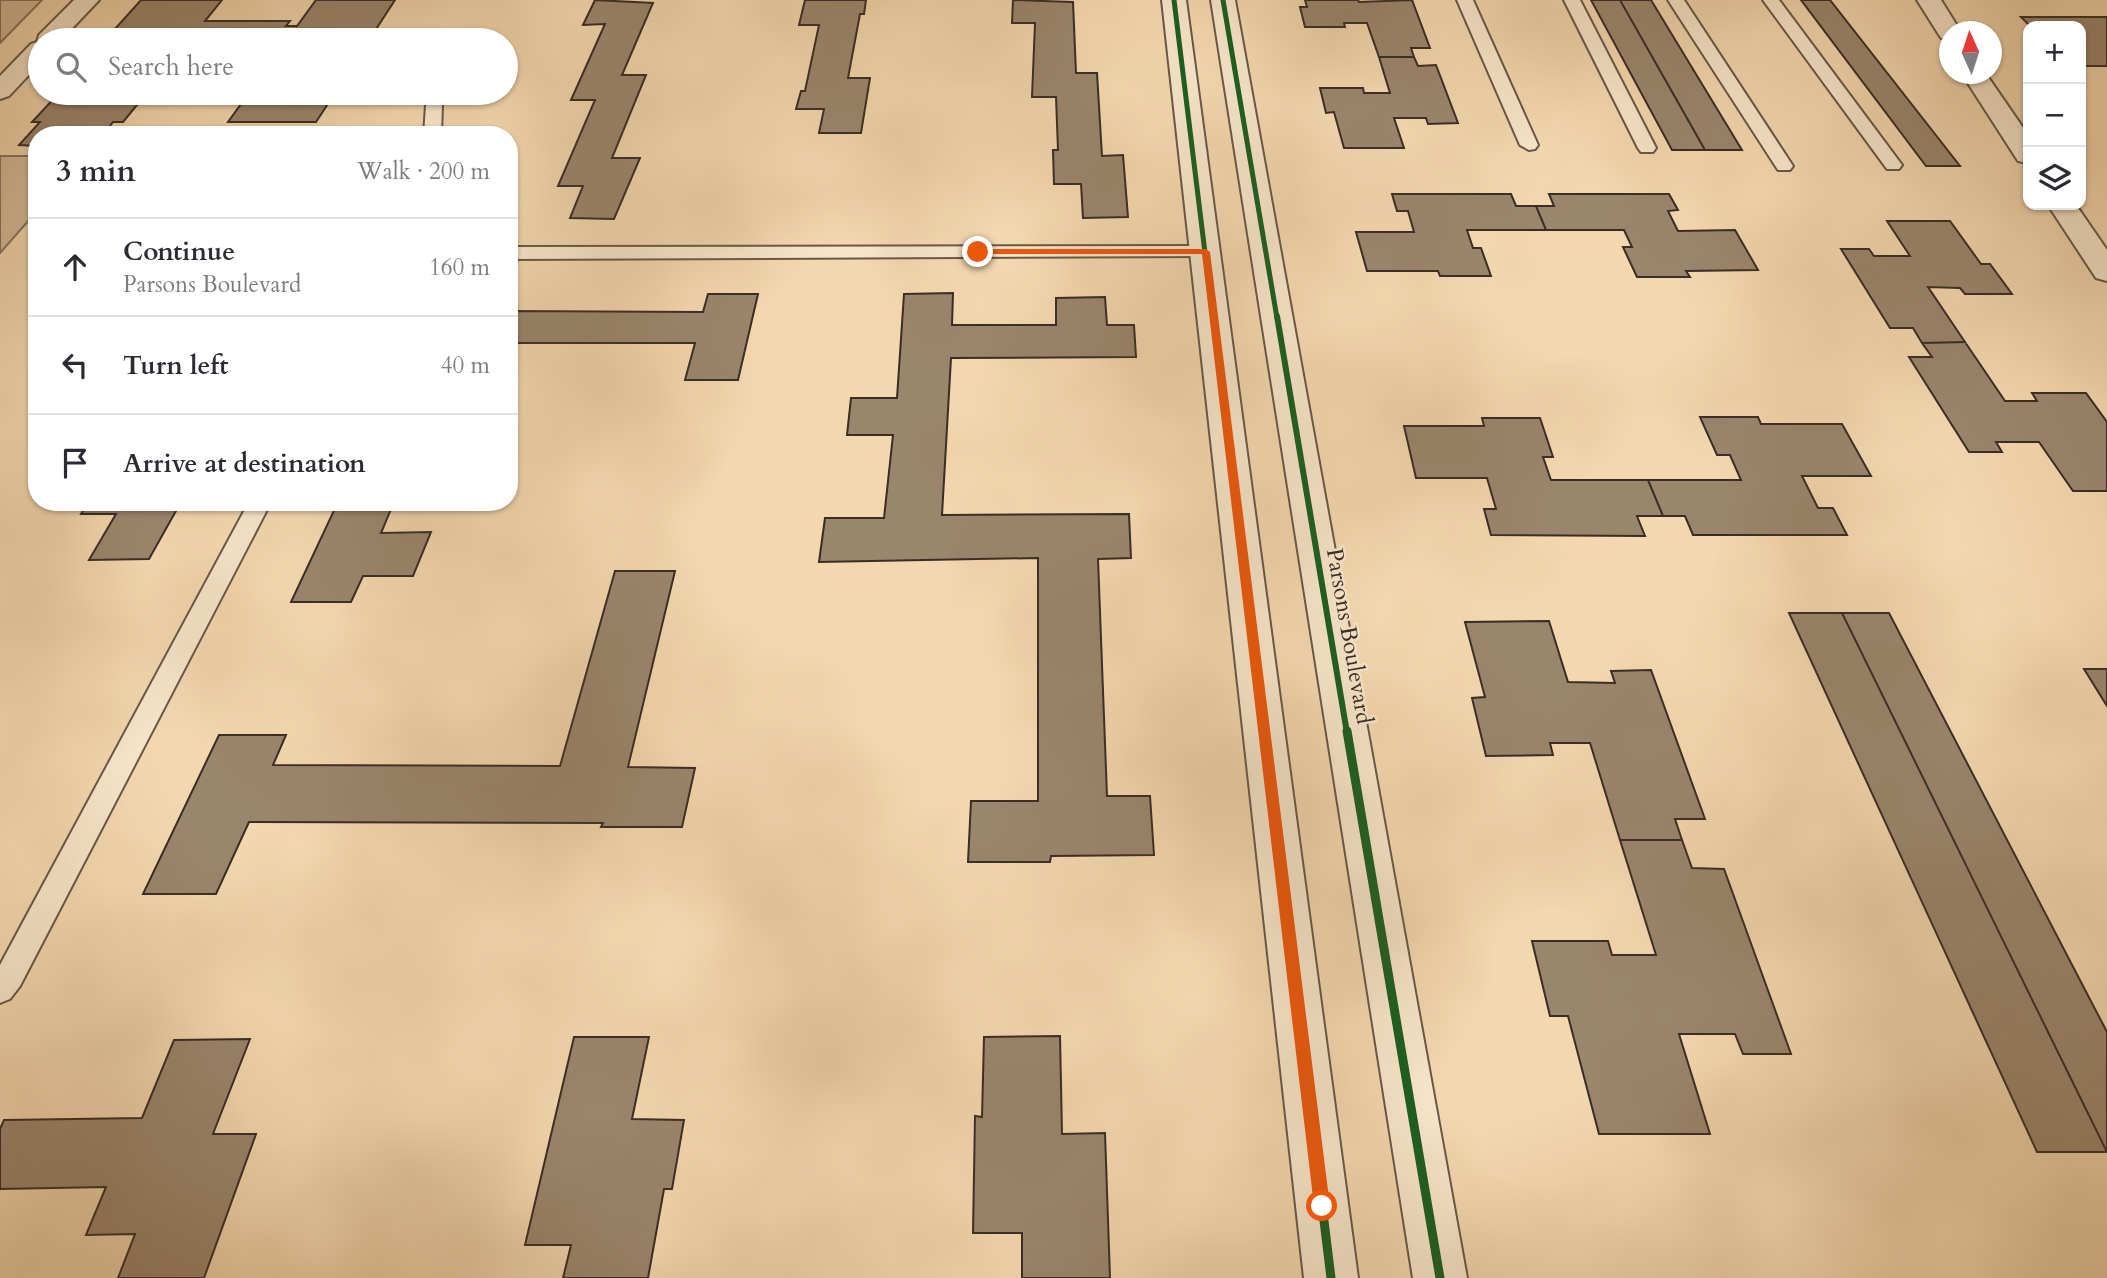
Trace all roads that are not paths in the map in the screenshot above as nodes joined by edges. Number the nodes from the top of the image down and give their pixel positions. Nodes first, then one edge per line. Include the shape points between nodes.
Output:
1 (87, 0) edge
2 (1174, 0) edge
3 (1223, 0) edge
4 (1465, 0) edge
5 (1572, 0) edge
6 (1676, 0) edge
7 (1771, 0) edge
8 (1929, 0) edge
9 (1942, 21) edge
10 (60, 28) edge
11 (28, 62) edge
12 (1981, 84) edge
13 (0, 91) edge
14 (434, 105) edge
15 (433, 126) edge
16 (1529, 145) dead end
17 (1647, 148) dead end
18 (2023, 148) edge
19 (1893, 165) dead end
20 (1784, 166) dead end
21 (2065, 210) edge
22 (1206, 252) junction
23 (518, 253) edge
24 (2107, 271) edge
25 (255, 511) edge
26 (0, 989) edge
27 (1331, 1278) edge
28 (1440, 1278) edge

1 - 10 street
2 - 22 street
3 - 28 street, Parsons Boulevard
4 - 16 lane
5 - 17 lane
6 - 20 lane
7 - 19 lane
8 - 9 street
11 - 13 street
12 - 18 street
14 - 15 lane
21 - 24 street
22 - 23 lane
22 - 27 street
25 - 26 lane

